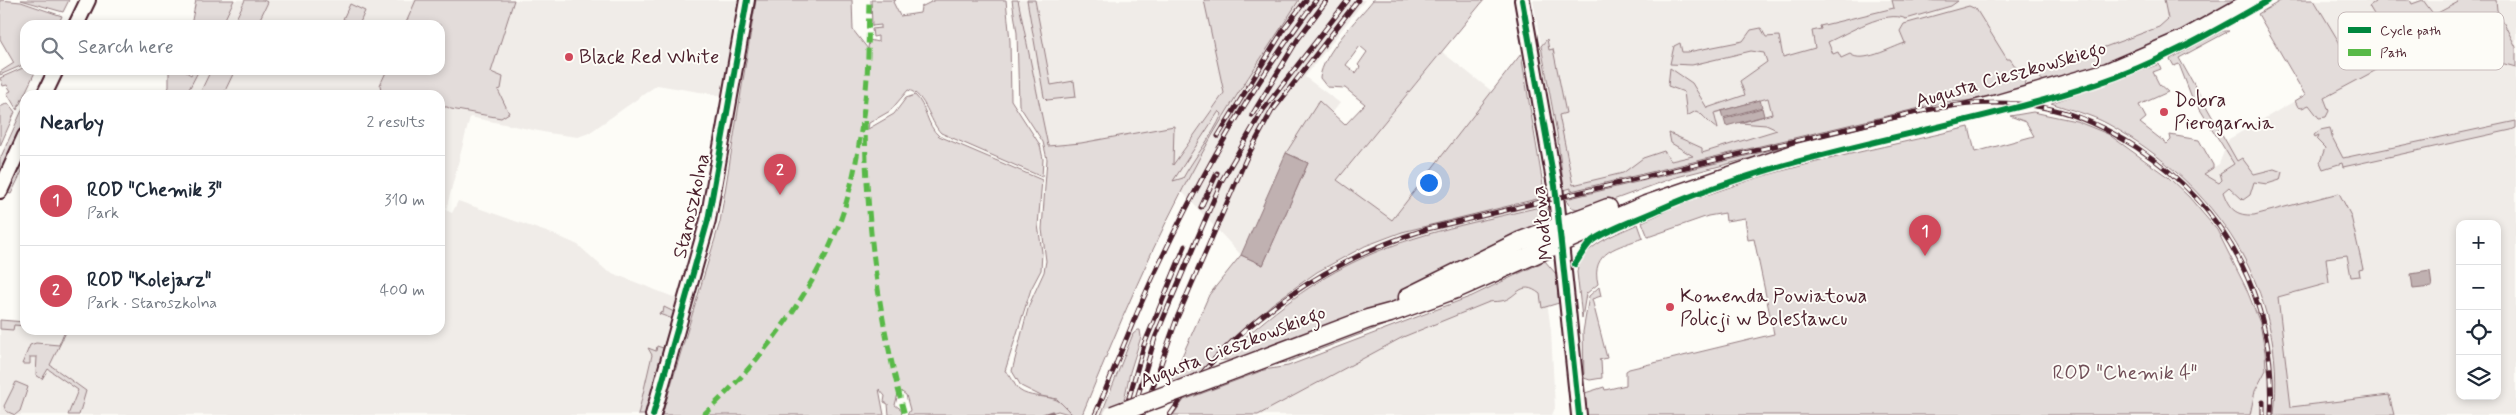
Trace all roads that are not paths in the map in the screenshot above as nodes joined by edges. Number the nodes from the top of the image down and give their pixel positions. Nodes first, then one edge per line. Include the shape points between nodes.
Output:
1 (88, 0) edge
2 (747, 0) edge
3 (1522, 0) edge
4 (2254, 0) edge
5 (78, 20) edge
6 (54, 75) edge
7 (46, 90) edge
8 (20, 147) edge
9 (0, 191) edge
10 (1561, 233) junction
11 (653, 415) edge
12 (1113, 415) edge
13 (1579, 415) edge

1 - 5 street
2 - 11 street, Staroszkolna via 708,220
3 - 10 street, Modłowa
4 - 10 main road, Augusta Cieszkowskiego via 2185,39 2100,74 1998,104 1797,153
6 - 7 street
8 - 9 street
10 - 12 main road, Augusta Cieszkowskiego, bridge via 1456,290 1368,319
10 - 13 street, Modłowa

